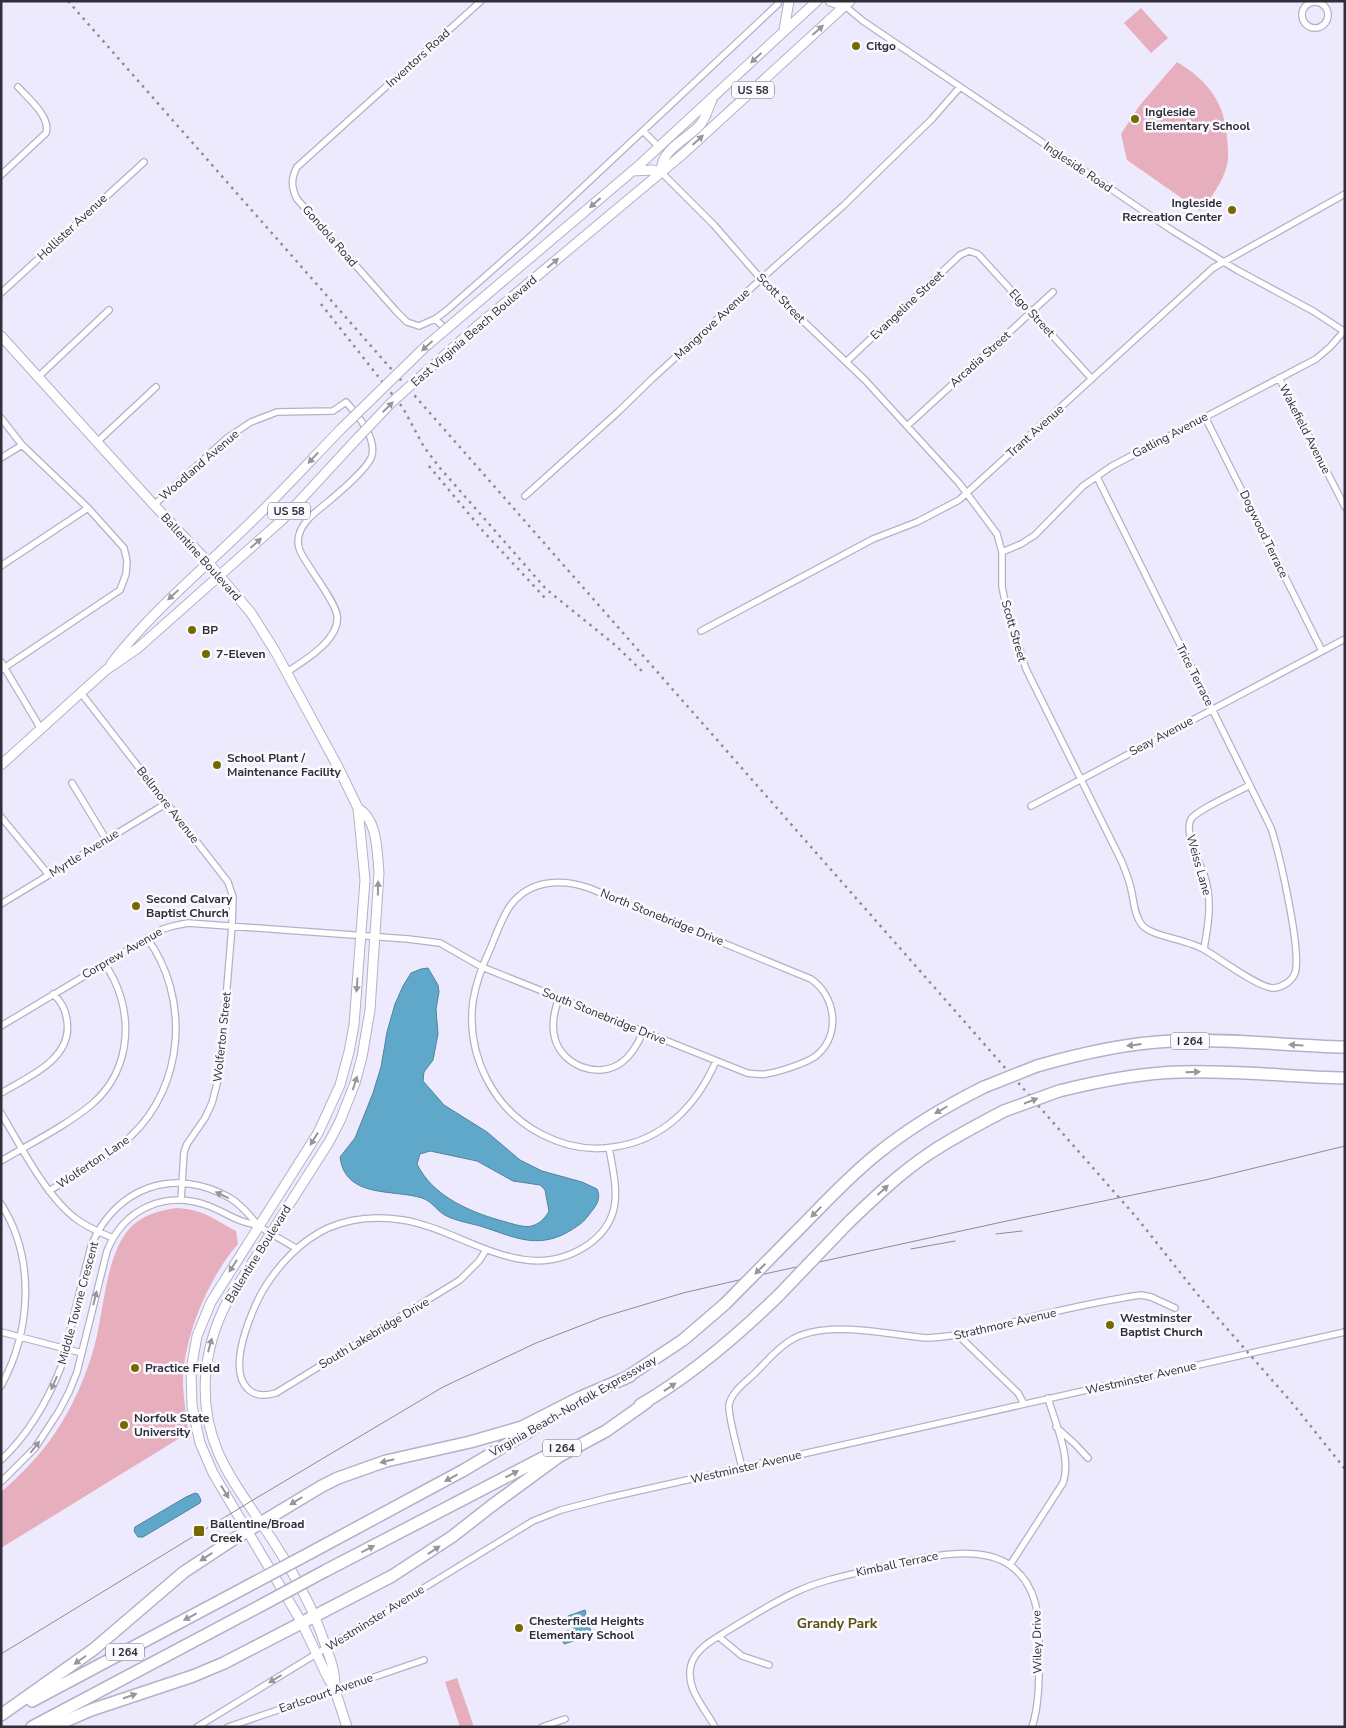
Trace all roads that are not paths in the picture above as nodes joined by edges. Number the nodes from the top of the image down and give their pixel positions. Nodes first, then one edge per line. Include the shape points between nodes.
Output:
1 (482, 1) edge
2 (789, 1) edge
3 (817, 1) edge
4 (830, 1) edge
5 (1317, 2) edge
6 (845, 3) edge
7 (778, 4) dead end
8 (784, 31) junction
9 (18, 87) dead end
10 (960, 87) junction
11 (713, 97) junction
12 (354, 115) joint
13 (643, 132) junction
14 (659, 147) junction
15 (144, 162) dead end
16 (632, 171) junction
17 (661, 172) junction
18 (1, 175) edge
19 (1345, 194) edge
20 (969, 251) joint
21 (1223, 262) junction
22 (761, 278) junction
23 (1054, 292) dead end
24 (1, 293) edge
25 (109, 310) dead end
26 (1032, 312) junction
27 (435, 318) junction
28 (446, 329) dead end
29 (1344, 331) edge
30 (1, 336) edge
31 (846, 361) junction
32 (38, 377) junction
33 (1279, 378) junction
34 (1092, 379) junction
35 (156, 387) dead end
36 (1205, 417) junction
37 (1, 418) edge
38 (907, 426) junction
39 (97, 442) junction
40 (22, 445) junction
41 (1, 458) edge
42 (1096, 477) junction
43 (968, 494) junction
44 (525, 496) dead end
45 (154, 505) junction
46 (1345, 507) edge
47 (88, 508) junction
48 (1002, 552) junction
49 (208, 562) junction
50 (1, 566) edge
51 (220, 575) junction
52 (701, 631) dead end
53 (1345, 639) edge
54 (1322, 651) junction
55 (2, 667) edge
56 (106, 670) junction
57 (287, 672) junction
58 (81, 693) junction
59 (1212, 709) junction
60 (42, 729) junction
61 (1, 764) edge
62 (1080, 779) junction
63 (72, 783) dead end
64 (1250, 785) junction
65 (167, 803) junction
66 (1031, 806) dead end
67 (358, 808) junction
68 (1, 817) edge
69 (106, 839) junction
70 (49, 875) junction
71 (1283, 878) joint
72 (1, 904) edge
73 (232, 926) junction
74 (361, 936) junction
75 (375, 937) junction
76 (147, 938) junction
77 (1204, 949) junction
78 (104, 963) junction
79 (482, 967) junction
80 (53, 994) junction
81 (559, 998) junction
82 (1, 1026) edge
83 (643, 1032) junction
84 (827, 1041) joint
85 (1345, 1047) edge
86 (716, 1061) junction
87 (1345, 1078) edge
88 (1, 1094) edge
89 (1, 1113) edge
90 (22, 1148) junction
91 (609, 1148) junction
92 (1, 1161) edge
93 (181, 1184) junction
94 (49, 1191) junction
95 (181, 1200) junction
96 (1, 1204) edge
97 (259, 1225) junction
98 (97, 1231) junction
99 (271, 1232) junction
100 (113, 1238) junction
101 (297, 1249) junction
102 (486, 1250) junction
103 (1175, 1308) dead end
104 (1, 1332) edge
105 (1345, 1332) edge
106 (958, 1335) junction
107 (21, 1337) junction
108 (66, 1348) junction
109 (82, 1353) junction
110 (630, 1376) junction
111 (1, 1386) edge
112 (1048, 1398) junction
113 (646, 1402) junction
114 (1024, 1404) junction
115 (1056, 1427) junction
116 (1088, 1458) dead end
117 (1, 1460) edge
118 (742, 1468) junction
119 (1, 1482) edge
120 (261, 1523) junction
121 (247, 1531) junction
122 (1010, 1565) junction
123 (315, 1616) junction
124 (302, 1623) junction
125 (719, 1637) junction
126 (326, 1648) junction
127 (317, 1654) junction
128 (424, 1660) dead end
129 (769, 1665) dead end
130 (335, 1690) junction
131 (1, 1716) edge
132 (565, 1719) dead end
133 (32, 1727) edge
134 (52, 1727) edge
135 (197, 1727) edge
136 (228, 1727) edge
137 (347, 1727) edge
138 (542, 1727) edge
139 (715, 1727) edge
140 (1032, 1727) edge

1 - 12 street, Inventors Road
2 - 8 main road
3 - 8 main road, East Virginia Beach Boulevard / US 58
4 - 6 main road, Ingleside Road
5 - 5 street via 1305,6 1301,15 1304,24 1312,29 1321,28 1328,17 1326,8
6 - 10 street, Ingleside Road via 863,21
17 -> 6 main road, East Virginia Beach Boulevard / US 58
7 - 13 street
8 -> 11 main road, East Virginia Beach Boulevard / US 58
9 - 18 street via 44,118 47,129
10 - 21 street, Ingleside Road
10 - 22 street, Mangrove Avenue via 843,206
11 - 14 main road, East Virginia Beach Boulevard / US 58
11 - 17 main road via 700,124 666,154
12 - 27 street, Gondola Road via 297,167 292,181 294,193 407,322 419,326
13 - 14 street
13 - 27 street via 532,235
14 - 16 main road, East Virginia Beach Boulevard / US 58
15 - 24 street, Hollister Avenue
16 - 17 main road
16 -> 49 main road, East Virginia Beach Boulevard / US 58, bridge via 411,361
17 - 22 street, Scott Street
51 -> 17 main road, East Virginia Beach Boulevard / US 58, bridge via 282,520 391,404 476,327
19 - 21 street, Trant Avenue
20 - 26 street, Elgo Street via 978,254
20 - 31 street, Evangeline Street via 960,255
21 - 29 street, Ingleside Road via 1314,311
21 - 34 street, Trant Avenue
22 - 31 street, Scott Street
22 - 44 street, Mangrove Avenue
23 - 26 street, Arcadia Street
25 - 32 street
26 - 34 street, Elgo Street
26 - 38 street, Arcadia Street
27 - 28 street
29 - 33 street, Gatling Avenue via 1322,354
30 - 32 main road, Ballentine Boulevard
31 - 38 street, Scott Street
32 - 39 main road, Ballentine Boulevard
33 - 36 street, Gatling Avenue
33 - 46 street, Wakefield Avenue
34 - 43 street, Trant Avenue
35 - 39 street
36 - 42 street, Gatling Avenue
36 - 54 street, Dogwood Terrace
37 - 40 street
38 - 43 street, Scott Street
39 - 45 main road, Ballentine Boulevard
40 - 41 street
40 - 47 street
42 - 48 street, Gatling Avenue via 1083,486 1036,535
42 - 59 street, Trice Terrace
43 - 48 street, Scott Street via 997,534
43 - 52 street, Trant Avenue via 917,522 872,539
45 - 49 main road, Ballentine Boulevard
45 - 57 street, Woodland Avenue via 227,438 250,422 277,412 333,411 346,402 356,413 370,440 371,460 311,516 299,533 298,541 301,553 336,609 337,622 332,636
47 - 50 street
47 - 55 street via 124,548 126,574 120,590
48 - 62 street, Scott Street via 1002,587 1023,660
49 - 51 main road, Ballentine Boulevard
49 -> 56 main road, East Virginia Beach Boulevard / US 58 via 155,612
51 - 56 main road, East Virginia Beach Boulevard / US 58 via 138,648
51 - 57 main road, Ballentine Boulevard via 251,613
53 - 54 street, Seay Avenue
54 - 59 street, Seay Avenue
55 - 60 street
56 - 58 main road, East Virginia Beach Boulevard / US 58
57 - 67 main road, Ballentine Boulevard
58 - 60 main road, East Virginia Beach Boulevard / US 58
58 - 65 street, Bellmore Avenue
59 - 62 street, Seay Avenue
59 - 64 street, Trice Terrace
60 - 61 main road, East Virginia Beach Boulevard / US 58
62 - 66 street, Seay Avenue
62 - 77 street, Scott Street via 1121,860 1137,916 1143,926 1154,933
63 - 69 street
64 - 71 street, Trice Terrace via 1271,828
64 - 77 street, Weiss Lane via 1197,813 1189,824 1209,900 1210,916
65 - 69 street, Myrtle Avenue
65 - 73 street, Bellmore Avenue via 228,882 233,897
67 - 74 main road, Ballentine Boulevard via 365,880
75 -> 67 main road, Ballentine Boulevard via 377,852 372,824
68 - 70 street
69 - 70 street, Myrtle Avenue
70 - 72 street, Myrtle Avenue
71 - 77 street, Scott Street via 1296,952 1295,972 1290,981 1282,986 1268,987
73 - 74 street, Corprew Avenue
73 - 76 street, Corprew Avenue via 181,924
73 - 93 street, Wolferton Street via 220,1072 212,1103 184,1152
74 - 75 street, Corprew Avenue
74 -> 97 main road, Ballentine Boulevard via 354,1025 340,1085 318,1133
75 - 79 street, South Stonebridge Drive via 440,943
99 -> 75 main road, Ballentine Boulevard via 329,1142 355,1083 366,1038
76 - 78 street, Corprew Avenue
76 - 94 street, Wolferton Lane via 165,968 174,998 176,1031 168,1080 156,1104 133,1135
78 - 80 street, Corprew Avenue
78 - 90 street via 121,996 126,1020 124,1047 116,1071 91,1105
79 - 81 street, South Stonebridge Drive
79 - 84 street, North Stonebridge Drive via 497,932 517,899 540,885 574,883 812,979 825,991 832,1010 832,1027
79 - 91 street, North Stonebridge Drive via 473,1000 472,1029 479,1062 492,1090 510,1113 548,1138 576,1146
80 - 82 street, Corprew Avenue
80 - 88 street via 63,1007 68,1026 62,1050 51,1062
81 - 83 street, South Stonebridge Drive
81 - 83 street via 553,1020 555,1039 562,1054 582,1067 599,1070 621,1063 635,1049
83 - 86 street, South Stonebridge Drive
84 - 86 street, South Stonebridge Drive via 808,1062 765,1075 747,1073
85 -> 110 highway, Virginia Beach-Norfolk Expressway / I 264, bridge via 1175,1041 1108,1048 1037,1066 984,1087 930,1116 876,1155 725,1304 683,1340
86 - 91 street, North Stonebridge Drive via 694,1101 670,1125 649,1138
113 -> 87 highway, I 264, bridge via 724,1347 888,1185 929,1153 1004,1111 1059,1091 1139,1075 1258,1073
89 - 90 street
90 - 92 street
90 - 94 street
91 - 102 street via 616,1204 609,1224 591,1242 569,1255 546,1261 519,1260
93 - 95 street, Wolferton Street
97 -> 93 street, Middle Towne Crescent via 231,1199 206,1188
93 - 98 street, Middle Towne Crescent via 162,1185 136,1194 114,1210
94 - 98 street via 67,1212
95 - 97 street, Middle Towne Crescent via 209,1206 238,1221
95 - 100 street, Middle Towne Crescent via 145,1208 127,1220
96 - 107 street via 17,1240 25,1274 26,1304
97 - 99 street, Middle Towne Crescent
97 -> 121 main road, Ballentine Boulevard via 204,1316 194,1348 191,1379 192,1406 200,1443
98 - 100 street
98 - 108 street, Middle Towne Crescent
99 - 101 street, Middle Towne Crescent
120 -> 99 main road, Ballentine Boulevard via 232,1480 214,1444 207,1410 205,1373 219,1317
109 -> 100 street, Middle Towne Crescent
101 - 102 street via 342,1223 386,1218 419,1224
101 - 102 street, South Lakebridge Drive via 265,1287 246,1331 239,1369 242,1382 250,1391 262,1396 276,1392 460,1280
103 - 106 street, Strathmore Avenue via 1141,1295
104 - 107 street
105 - 112 street, Westminster Avenue
106 - 114 street via 1018,1393
106 - 118 street, Strathmore Avenue via 927,1338 843,1329 809,1334 788,1342 734,1395 729,1405
107 - 108 street
107 - 111 street
108 - 109 street
108 -> 117 street, Middle Towne Crescent via 45,1403 20,1440
119 -> 109 street, Middle Towne Crescent via 26,1459 46,1432 69,1392
110 -> 120 highway via 522,1427 386,1461 338,1478
110 -> 131 highway, Virginia Beach-Norfolk Expressway / I 264, bridge via 464,1470
112 - 114 street, Westminster Avenue
112 - 115 street
123 -> 113 highway via 418,1560 553,1461 606,1431
133 -> 113 highway, I 264, bridge
114 - 118 street, Westminster Avenue
115 - 116 street
115 - 122 street via 1066,1462 1066,1476
118 - 126 street, Westminster Avenue via 607,1498 533,1521
120 - 121 highway
120 - 123 main road, Ballentine Boulevard via 297,1580
121 - 124 main road, Ballentine Boulevard
121 -> 131 highway via 184,1572 94,1650
122 - 125 street, Kimball Terrace via 990,1556 948,1554 848,1575 799,1590
122 - 140 street, Wiley Drive via 1020,1573 1033,1595 1039,1621 1039,1672
123 - 124 highway
123 - 126 main road, Ballentine Boulevard
124 - 127 main road, Ballentine Boulevard
134 -> 124 highway via 224,1663
125 - 129 street via 742,1656
125 - 139 street, Kimball Terrace via 695,1657 690,1672 694,1692
126 - 127 street, Westminster Avenue
126 - 130 main road, Ballentine Boulevard via 335,1674
127 - 130 main road, Ballentine Boulevard
127 -> 135 street, Westminster Avenue
128 - 130 street, Earlscourt Avenue
130 - 136 street, Earlscourt Avenue
130 - 137 main road, Ballentine Boulevard
132 - 138 street

